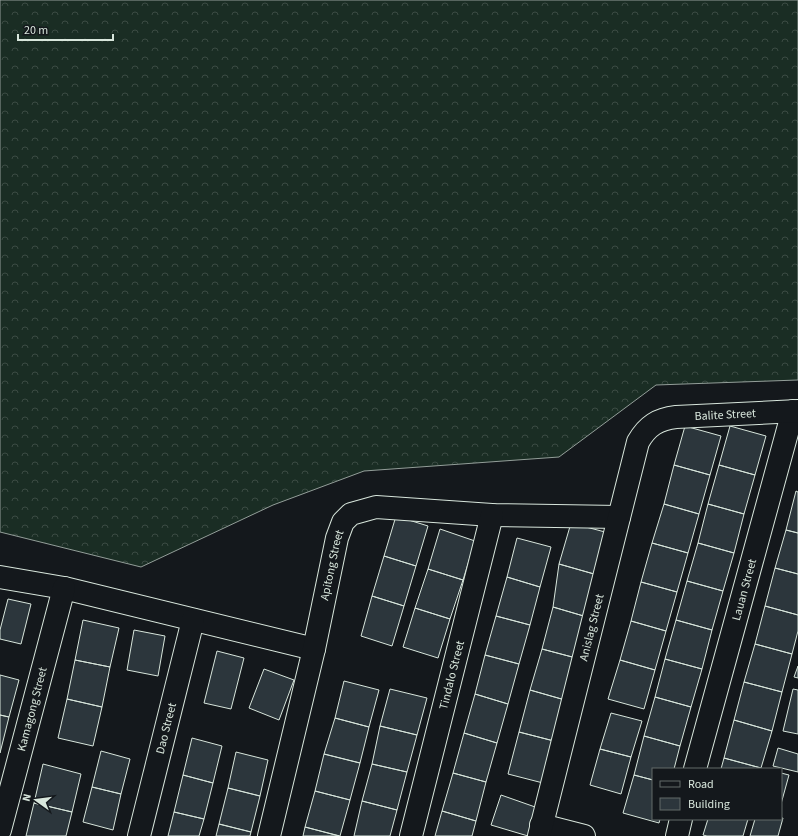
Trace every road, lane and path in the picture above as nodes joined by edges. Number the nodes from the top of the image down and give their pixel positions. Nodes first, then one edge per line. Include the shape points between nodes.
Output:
1 (796, 411) edge
2 (653, 424) joint
3 (492, 515) junction
4 (619, 517) junction
5 (0, 577) edge
6 (64, 588) junction
7 (193, 620) junction
8 (314, 649) junction
9 (695, 768) edge
10 (681, 820) edge
11 (0, 830) edge
12 (540, 830) edge
13 (139, 836) edge
14 (269, 836) edge
15 (411, 836) edge
16 (584, 836) edge
17 (677, 836) edge

1 - 2 street, Balite Street via 676,417
1 - 9 street, Lauan Street
2 - 4 street, Anislag Street via 638,442
3 - 4 street, Apitong Street
3 - 8 street, Apitong Street via 376,507 352,514 343,522 337,538
3 - 15 street, Tindalo Street
4 - 12 street, Anislag Street
5 - 6 street
6 - 7 street
6 - 11 street, Kamagong Street
7 - 8 street
7 - 13 street, Dao Street
8 - 14 street, Apitong Street
10 - 17 street
12 - 16 street

